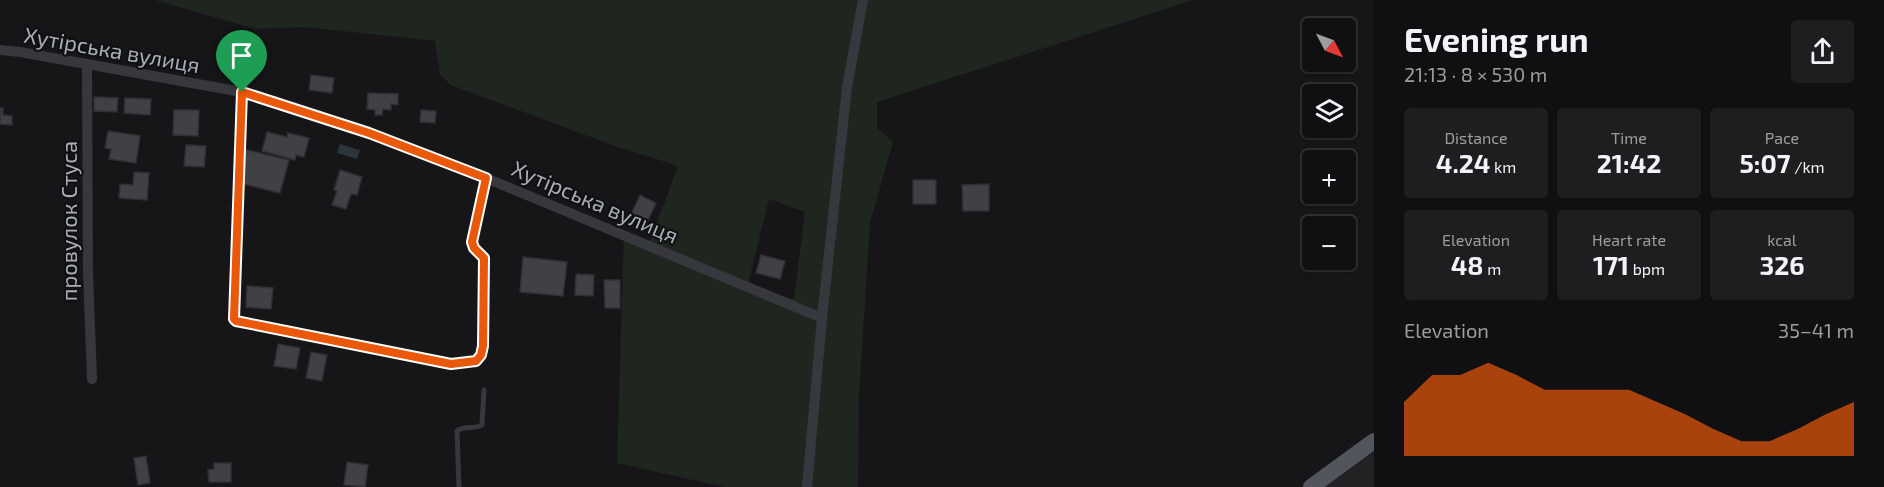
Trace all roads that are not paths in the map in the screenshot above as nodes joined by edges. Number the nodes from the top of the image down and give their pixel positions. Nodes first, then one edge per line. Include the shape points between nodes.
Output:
1 (863, 0) edge
2 (0, 50) edge
3 (87, 64) junction
4 (242, 92) junction
5 (486, 178) junction
6 (822, 318) junction
7 (92, 379) dead end
8 (484, 390) dead end
9 (1374, 441) edge
10 (459, 487) edge
11 (807, 487) edge
12 (1311, 487) edge

1 - 6 street via 847,87
2 - 3 street, Хутірська вулиця
3 - 4 street, Хутірська вулиця
3 - 7 street, провулок Стуса
4 - 5 street, Хутірська вулиця via 369,133
4 - 5 lane via 234,319 238,323 451,364 476,361 483,346 484,258 472,242
5 - 6 street, Хутірська вулиця
6 - 11 street
8 - 10 lane via 482,424 457,431
9 - 12 main road

